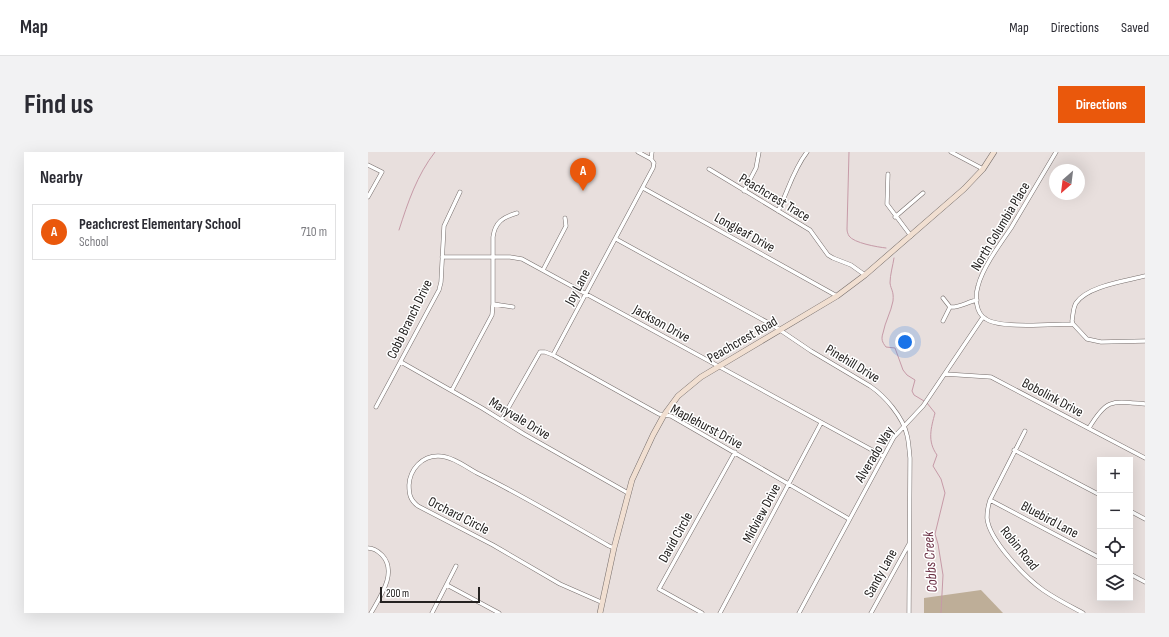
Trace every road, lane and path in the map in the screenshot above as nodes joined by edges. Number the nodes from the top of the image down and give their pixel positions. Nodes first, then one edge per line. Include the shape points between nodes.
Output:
1 (639, 152) edge
2 (652, 152) edge
3 (759, 152) edge
4 (807, 152) edge
5 (951, 152) edge
6 (994, 152) edge
7 (1056, 152) edge
8 (650, 159) junction
9 (368, 165) edge
10 (708, 169) dead end
11 (983, 169) junction
12 (888, 174) dead end
13 (643, 188) junction
14 (744, 191) junction
15 (460, 192) dead end
16 (923, 193) dead end
17 (368, 197) edge
18 (778, 211) junction
19 (517, 213) dead end
20 (895, 217) junction
21 (565, 218) dead end
22 (911, 236) junction
23 (616, 239) junction
24 (442, 257) junction
25 (493, 257) junction
26 (543, 270) junction
27 (865, 275) junction
28 (1145, 276) edge
29 (586, 294) junction
30 (837, 296) junction
31 (943, 298) dead end
32 (977, 300) junction
33 (493, 304) junction
34 (512, 307) dead end
35 (950, 308) junction
36 (983, 317) junction
37 (942, 321) dead end
38 (1073, 324) junction
39 (780, 331) junction
40 (1145, 341) edge
41 (553, 355) junction
42 (401, 362) junction
43 (718, 367) junction
44 (945, 374) junction
45 (452, 390) junction
46 (1145, 404) edge
47 (376, 408) dead end
48 (664, 415) junction
49 (502, 419) junction
50 (821, 423) junction
51 (904, 426) junction
52 (1089, 428) junction
53 (1025, 431) dead end
54 (1014, 450) junction
55 (735, 452) junction
56 (883, 456) junction
57 (1145, 458) edge
58 (789, 483) junction
59 (628, 493) junction
60 (1097, 493) edge
61 (990, 500) junction
62 (1133, 513) edge
63 (849, 519) junction
64 (1145, 519) edge
65 (909, 543) junction
66 (368, 548) edge
67 (614, 548) junction
68 (1097, 556) edge
69 (456, 566) dead end
70 (1133, 576) edge
71 (1145, 582) edge
72 (447, 585) junction
73 (601, 602) junction
74 (371, 613) edge
75 (432, 613) edge
76 (499, 613) edge
77 (600, 613) edge
78 (702, 613) edge
79 (720, 613) edge
80 (799, 613) edge
81 (871, 613) edge
82 (909, 613) edge
83 (1083, 613) edge

1 - 8 street
2 - 8 street
3 - 14 street via 756,168
4 - 18 street via 794,172
5 - 11 street
6 - 11 street, Peachcrest Road
7 - 32 street, North Columbia Place via 990,260 978,284
8 - 13 street, Joy Lane via 654,165
9 - 17 street via 382,172
10 - 14 street, Peachcrest Trace
11 - 22 street, Peachcrest Road
12 - 20 street via 887,204
13 - 23 street, Joy Lane
13 - 30 street, Longleaf Drive
14 - 18 street, Peachcrest Trace
15 - 24 street, Cobb Branch Drive via 444,226
16 - 20 street
18 - 27 street, Peachcrest Trace via 810,230 832,258 850,265
19 - 25 street via 503,218 496,226
20 - 22 street
21 - 26 street via 566,226
22 - 27 street, Peachcrest Road
23 - 29 street, Joy Lane
23 - 39 street, Pinehill Drive
24 - 25 street, Jackson Drive
24 - 42 street, Cobb Branch Drive via 439,290
25 - 26 street, Jackson Drive via 518,258
25 - 33 street
26 - 29 street, Jackson Drive
27 - 30 street, Peachcrest Road
28 - 38 street via 1099,288 1080,298 1075,304
29 - 41 street, Joy Lane
29 - 43 street, Jackson Drive
30 - 39 street, Peachcrest Road
31 - 35 street
32 - 35 street
32 - 36 street, North Columbia Place
33 - 34 street
33 - 45 street via 492,315
35 - 37 street
36 - 38 street via 992,322 1012,324
36 - 44 street, Alverado Way
38 - 40 street via 1087,339 1101,342
39 - 43 street, Peachcrest Road
39 - 51 street, Pinehill Drive via 879,392
41 - 48 street, Maplehurst Drive
41 - 49 street via 540,352
42 - 45 street, Maryvale Drive
42 - 47 street, Cobb Branch Drive
43 - 48 street, Peachcrest Road via 688,387
43 - 50 street, Jackson Drive
44 - 51 street, Alverado Way via 923,406
44 - 52 street, Bobolink Drive via 991,377
45 - 49 street, Maryvale Drive
46 - 52 street via 1122,402 1106,405
48 - 55 street, Maplehurst Drive via 671,416
48 - 59 street, Peachcrest Road via 635,471
49 - 59 street, Maryvale Drive
50 - 56 street, Jackson Drive
50 - 58 street, Midview Drive
51 - 56 street, Alverado Way
51 - 65 street, Pinehill Drive via 910,458
52 - 57 street, Bobolink Drive
53 - 54 street, Robin Road
54 - 60 street
54 - 61 street, Robin Road
55 - 58 street, Maplehurst Drive
55 - 78 street, David Circle via 659,589
56 - 63 street, Alverado Way
58 - 63 street, Maplehurst Drive
58 - 79 street, Midview Drive
59 - 67 street, Peachcrest Road
61 - 68 street, Bluebird Lane
61 - 83 street, Robin Road via 987,518 992,535 1000,546 1021,571 1043,590
62 - 64 street
63 - 80 street, Alverado Way
65 - 81 street, Sandy Lane
65 - 82 street, Pinehill Drive
66 - 74 street via 383,556 388,569 385,588
67 - 73 street, Peachcrest Road
67 - 73 street, Orchard Circle via 515,492 446,457 428,457 420,461 411,474 410,497 418,506 560,584
69 - 72 street
70 - 71 street
72 - 75 street
72 - 76 street
73 - 77 street, Peachcrest Road

